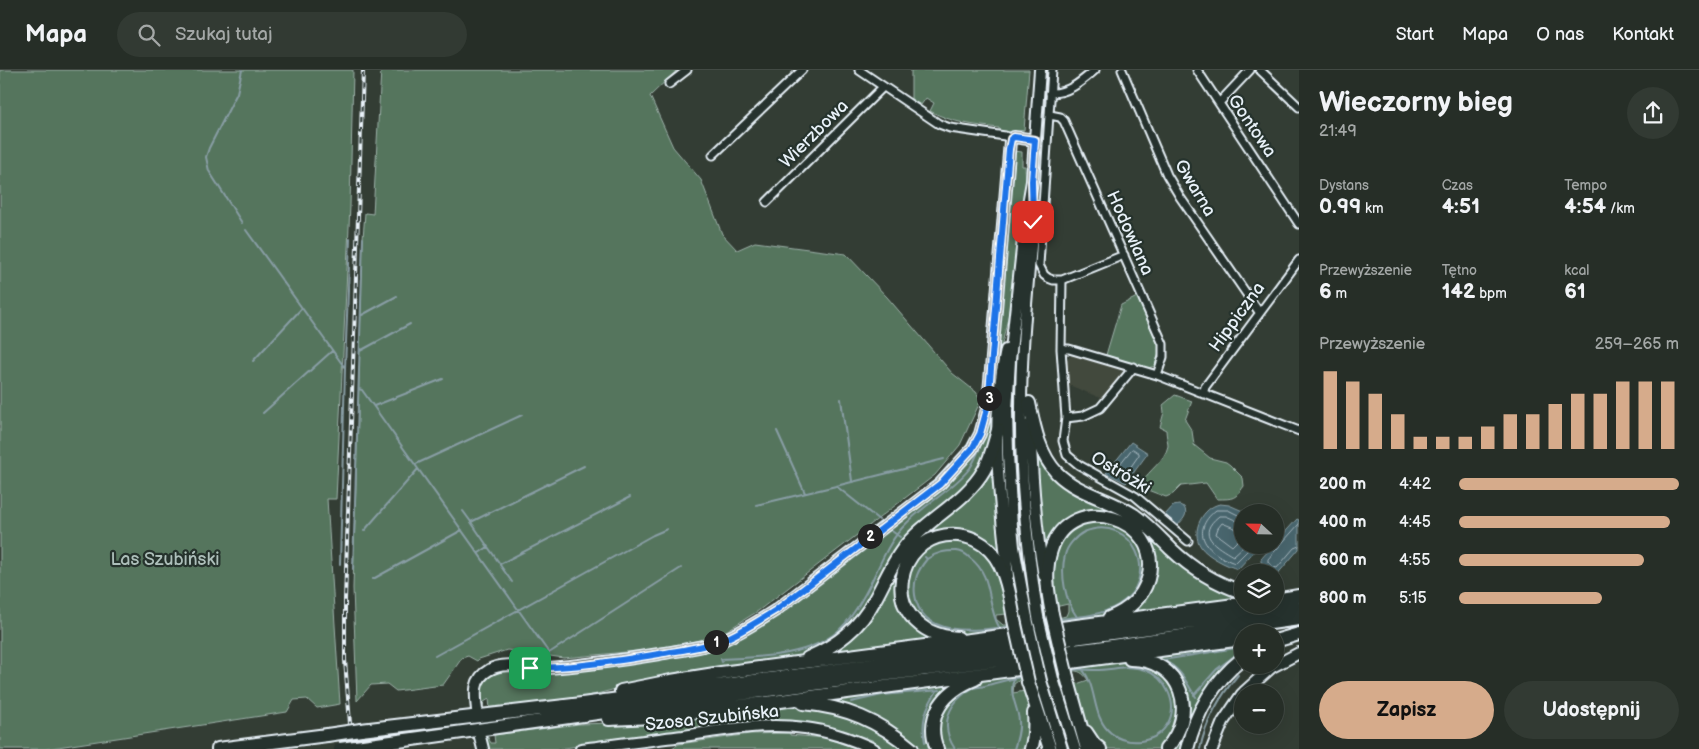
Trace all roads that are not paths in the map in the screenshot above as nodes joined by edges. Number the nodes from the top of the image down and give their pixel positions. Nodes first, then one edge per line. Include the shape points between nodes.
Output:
1 (687, 70) edge
2 (802, 70) edge
3 (859, 70) edge
4 (1040, 70) edge
5 (1052, 70) edge
6 (1095, 70) edge
7 (1122, 70) edge
8 (1197, 70) edge
9 (1250, 70) edge
10 (1260, 70) edge
11 (669, 84) dead end
12 (883, 87) junction
13 (1050, 93) junction
14 (1219, 104) junction
15 (1299, 107) edge
16 (1050, 115) junction
17 (1011, 139) junction
18 (1035, 140) junction
19 (713, 155) dead end
20 (1032, 181) junction
21 (767, 202) dead end
22 (1299, 224) edge
23 (1124, 255) junction
24 (1299, 260) edge
25 (1062, 280) junction
26 (1016, 310) junction
27 (1259, 312) junction
28 (1025, 326) junction
29 (1061, 349) junction
30 (1134, 367) junction
31 (1157, 375) junction
32 (1203, 394) junction
33 (1029, 403) junction
34 (1066, 418) junction
35 (998, 430) junction
36 (1299, 432) edge
37 (1188, 541) dead end
38 (1234, 589) edge
39 (1048, 594) junction
40 (1284, 596) edge
41 (1299, 596) edge
42 (1284, 598) edge
43 (1011, 602) junction
44 (1234, 605) edge
45 (1299, 608) edge
46 (1299, 619) edge
47 (1090, 624) junction
48 (1299, 633) edge
49 (1284, 634) edge
50 (1284, 638) edge
51 (981, 639) junction
52 (1234, 640) edge
53 (1299, 652) edge
54 (1100, 658) junction
55 (786, 664) junction
56 (1234, 666) edge
57 (1001, 671) junction
58 (1253, 684) edge
59 (1029, 687) junction
60 (773, 702) junction
61 (582, 704) junction
62 (1234, 706) edge
63 (477, 710) dead end
64 (1078, 715) junction
65 (544, 720) junction
66 (480, 737) dead end
67 (646, 745) edge
68 (218, 749) edge
69 (340, 749) edge
70 (483, 749) edge
71 (581, 749) edge
72 (874, 749) edge
73 (912, 749) edge
74 (937, 749) edge
75 (1031, 749) edge
76 (1050, 749) edge
77 (1062, 749) edge
78 (1075, 749) edge
79 (1087, 749) edge
80 (1100, 749) edge
81 (1166, 749) edge
82 (1187, 749) edge
83 (1212, 749) edge

1 - 11 street
2 - 19 street
3 - 12 street
4 - 18 main road
5 - 13 street
6 - 13 street via 1067,91
7 - 27 street, Gwarna via 1174,187
8 - 14 street, Gontowa
9 - 14 street
10 - 15 street
12 - 17 street via 939,124
12 - 21 street, Wierzbowa
13 - 16 street
14 - 22 street, Gontowa
16 - 23 street, Hodowlana via 1064,121
16 - 25 street via 1039,265 1048,278
17 - 18 main road
17 - 63 main road via 988,405 980,434 960,464 940,484 750,627 721,641 695,648 548,668 495,667 478,680 475,694
18 - 20 main road
20 - 26 main road via 1024,221
20 - 28 main road via 1033,222
23 - 25 street
23 - 31 street, Hodowlana via 1163,344
24 - 27 street, Hippiczna
25 - 29 street, Ostróżki
26 - 35 main road via 1001,374
26 - 77 main road, bridge via 1009,384 1008,454 1014,547 1041,681
27 - 32 street, Hippiczna
28 - 33 main road
28 - 78 main road, bridge via 1021,408 1027,544 1038,617
29 - 30 street
29 - 34 street, Ostróżki
30 - 31 street
30 - 34 street via 1100,408 1083,416
31 - 32 street
32 - 36 street
33 - 38 highway via 1041,449 1057,473 1133,515 1193,569
33 - 39 main road via 1033,492
34 - 37 street, Ostróżki via 1064,449 1072,460 1135,496
35 - 43 main road via 1000,507
35 - 55 highway via 977,481 903,548 853,631 825,650
39 - 47 highway via 1051,548 1066,527 1084,517 1096,515 1127,524 1136,531 1147,551 1149,573 1146,585 1136,600 1120,613
39 - 64 highway, bridge via 1066,677
40 - 41 highway
41 - 42 highway
43 - 51 highway via 1000,565 975,540 966,536 944,535 916,549 908,560 901,587 902,600 908,611 917,623 934,634
43 - 59 highway, bridge
44 - 47 highway
45 - 61 highway
46 - 65 highway
47 - 51 highway
48 - 49 highway
48 - 50 highway
51 - 55 highway
52 - 54 highway
53 - 58 main road via 1272,667
54 - 57 highway
54 - 81 highway via 1138,659 1166,671 1173,679 1184,710 1180,730
55 - 61 highway via 671,680 608,694
56 - 82 highway via 1205,700
57 - 60 highway
57 - 74 highway via 962,684 945,697 934,723
59 - 75 highway via 1035,725
59 - 76 highway
60 - 65 highway via 653,717
60 - 73 highway via 815,704 853,713 882,726
61 - 68 highway, bridge
62 - 83 main road via 1223,722
64 - 79 highway
64 - 80 highway via 1087,734
65 - 69 highway, bridge
66 - 70 main road
67 - 71 main road, Szosa Szubińska
67 - 72 main road, Szosa Szubińska via 714,731 777,726 826,732

